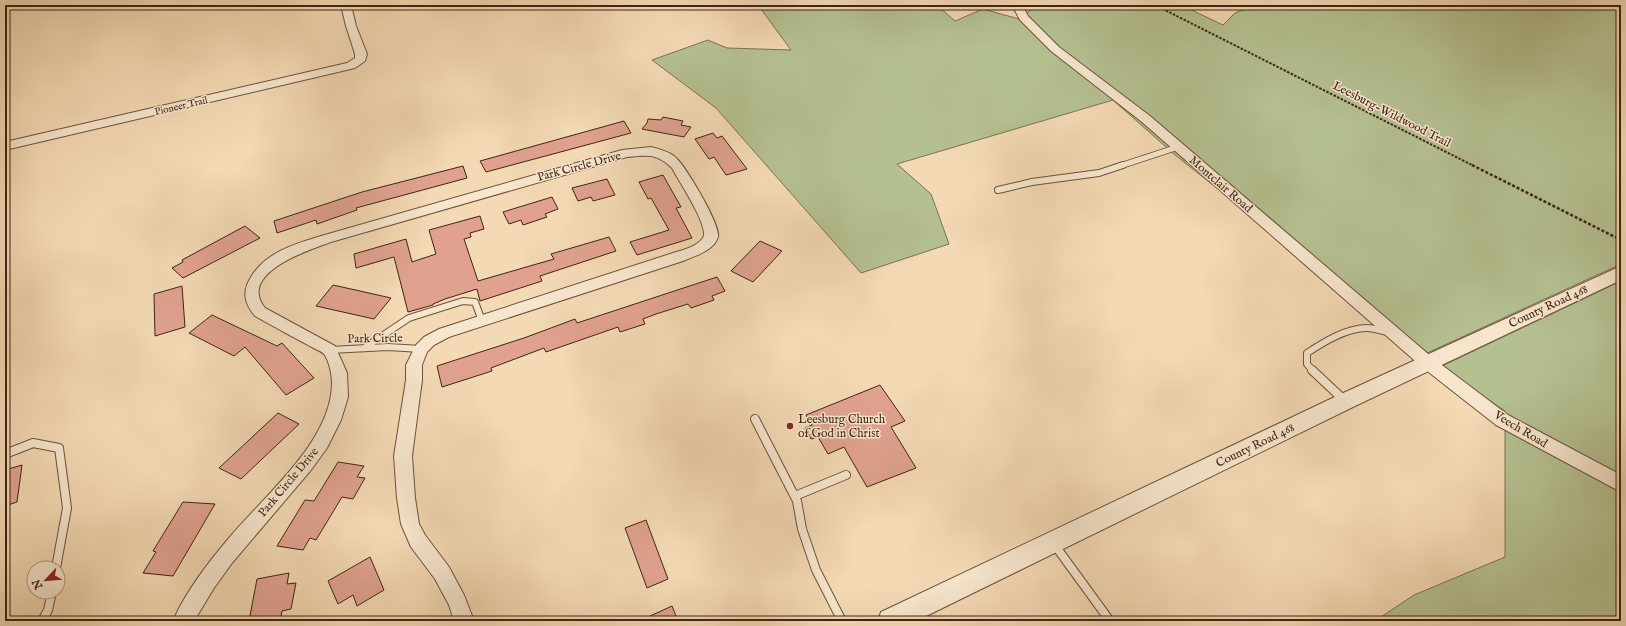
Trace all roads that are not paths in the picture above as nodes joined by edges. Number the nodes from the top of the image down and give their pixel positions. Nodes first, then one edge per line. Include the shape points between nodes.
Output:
1 (346, 5) edge
2 (1017, 5) edge
3 (5, 146) edge
4 (1178, 147) junction
5 (998, 190) dead end
6 (1621, 272) edge
7 (482, 321) junction
8 (1394, 333) junction
9 (364, 348) junction
10 (421, 349) junction
11 (330, 350) junction
12 (1428, 363) junction
13 (1345, 402) junction
14 (755, 419) dead end
15 (5, 454) edge
16 (846, 474) dead end
17 (1621, 484) edge
18 (795, 496) junction
19 (1053, 542) junction
20 (57, 560) edge
21 (50, 600) edge
22 (42, 621) edge
23 (183, 621) edge
24 (464, 621) edge
25 (842, 621) edge
26 (890, 621) edge
27 (1110, 621) edge

1 - 3 street, Pioneer Trail via 361,54 361,59 356,64
2 - 4 street, Montclair Road via 1024,18 1055,49
4 - 5 lane via 1100,173 1032,182
4 - 8 street, Montclair Road
6 - 12 street, County Road 468
7 - 9 lane via 475,302 453,304 409,318
7 - 10 street, Park Circle Drive via 444,333
7 - 11 street, Park Circle Drive via 678,257 697,250 706,243 711,230 707,218 677,166 670,159 651,151 626,153 326,239 298,249 266,266 258,275 253,287 254,305 260,312
8 - 12 street, Montclair Road
8 - 13 lane via 1368,328 1354,330 1307,353 1308,364 1315,374
9 - 10 lane, Park Circle
9 - 11 lane, Park Circle
10 - 24 street via 414,365 403,456 410,524 418,540 442,573
11 - 23 street, Park Circle Drive via 340,377 340,393 335,413 325,435 310,459 208,578
12 - 13 street, County Road 468
12 - 17 street, Veech Road via 1502,420
13 - 19 street, County Road 468
14 - 18 lane
15 - 20 lane via 33,443 59,448 67,508
16 - 18 lane
18 - 25 lane via 802,529 816,570
19 - 26 street, County Road 468
19 - 27 lane
21 - 22 lane

